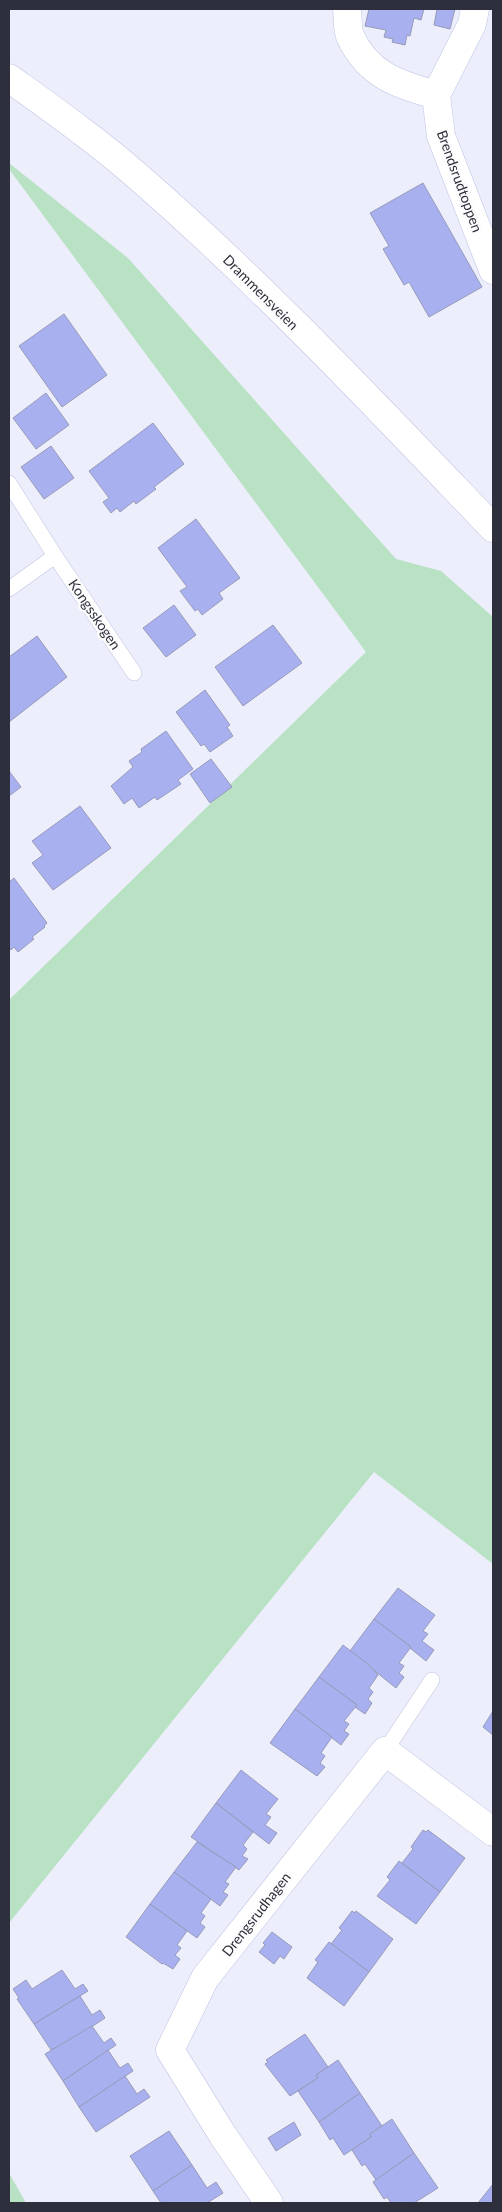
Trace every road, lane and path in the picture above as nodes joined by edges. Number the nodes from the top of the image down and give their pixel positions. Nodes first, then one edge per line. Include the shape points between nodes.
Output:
1 (347, 9) edge
2 (475, 9) edge
3 (9, 78) edge
4 (436, 95) junction
5 (493, 270) edge
6 (9, 483) edge
7 (493, 528) edge
8 (55, 556) junction
9 (9, 588) edge
10 (134, 673) dead end
11 (432, 1680) dead end
12 (385, 1751) junction
13 (493, 1832) edge
14 (269, 2203) edge

1 - 4 street via 349,35 371,68 402,86
2 - 4 street via 472,24
3 - 7 street, Drammensveien via 134,173 226,256
4 - 5 street, Brendsrudtoppen via 441,136
6 - 8 lane, Kongsskogen
8 - 9 lane
8 - 10 lane, Kongsskogen
11 - 12 lane
12 - 13 street
12 - 14 street, Drengsrudhagen via 205,1978 170,2050

